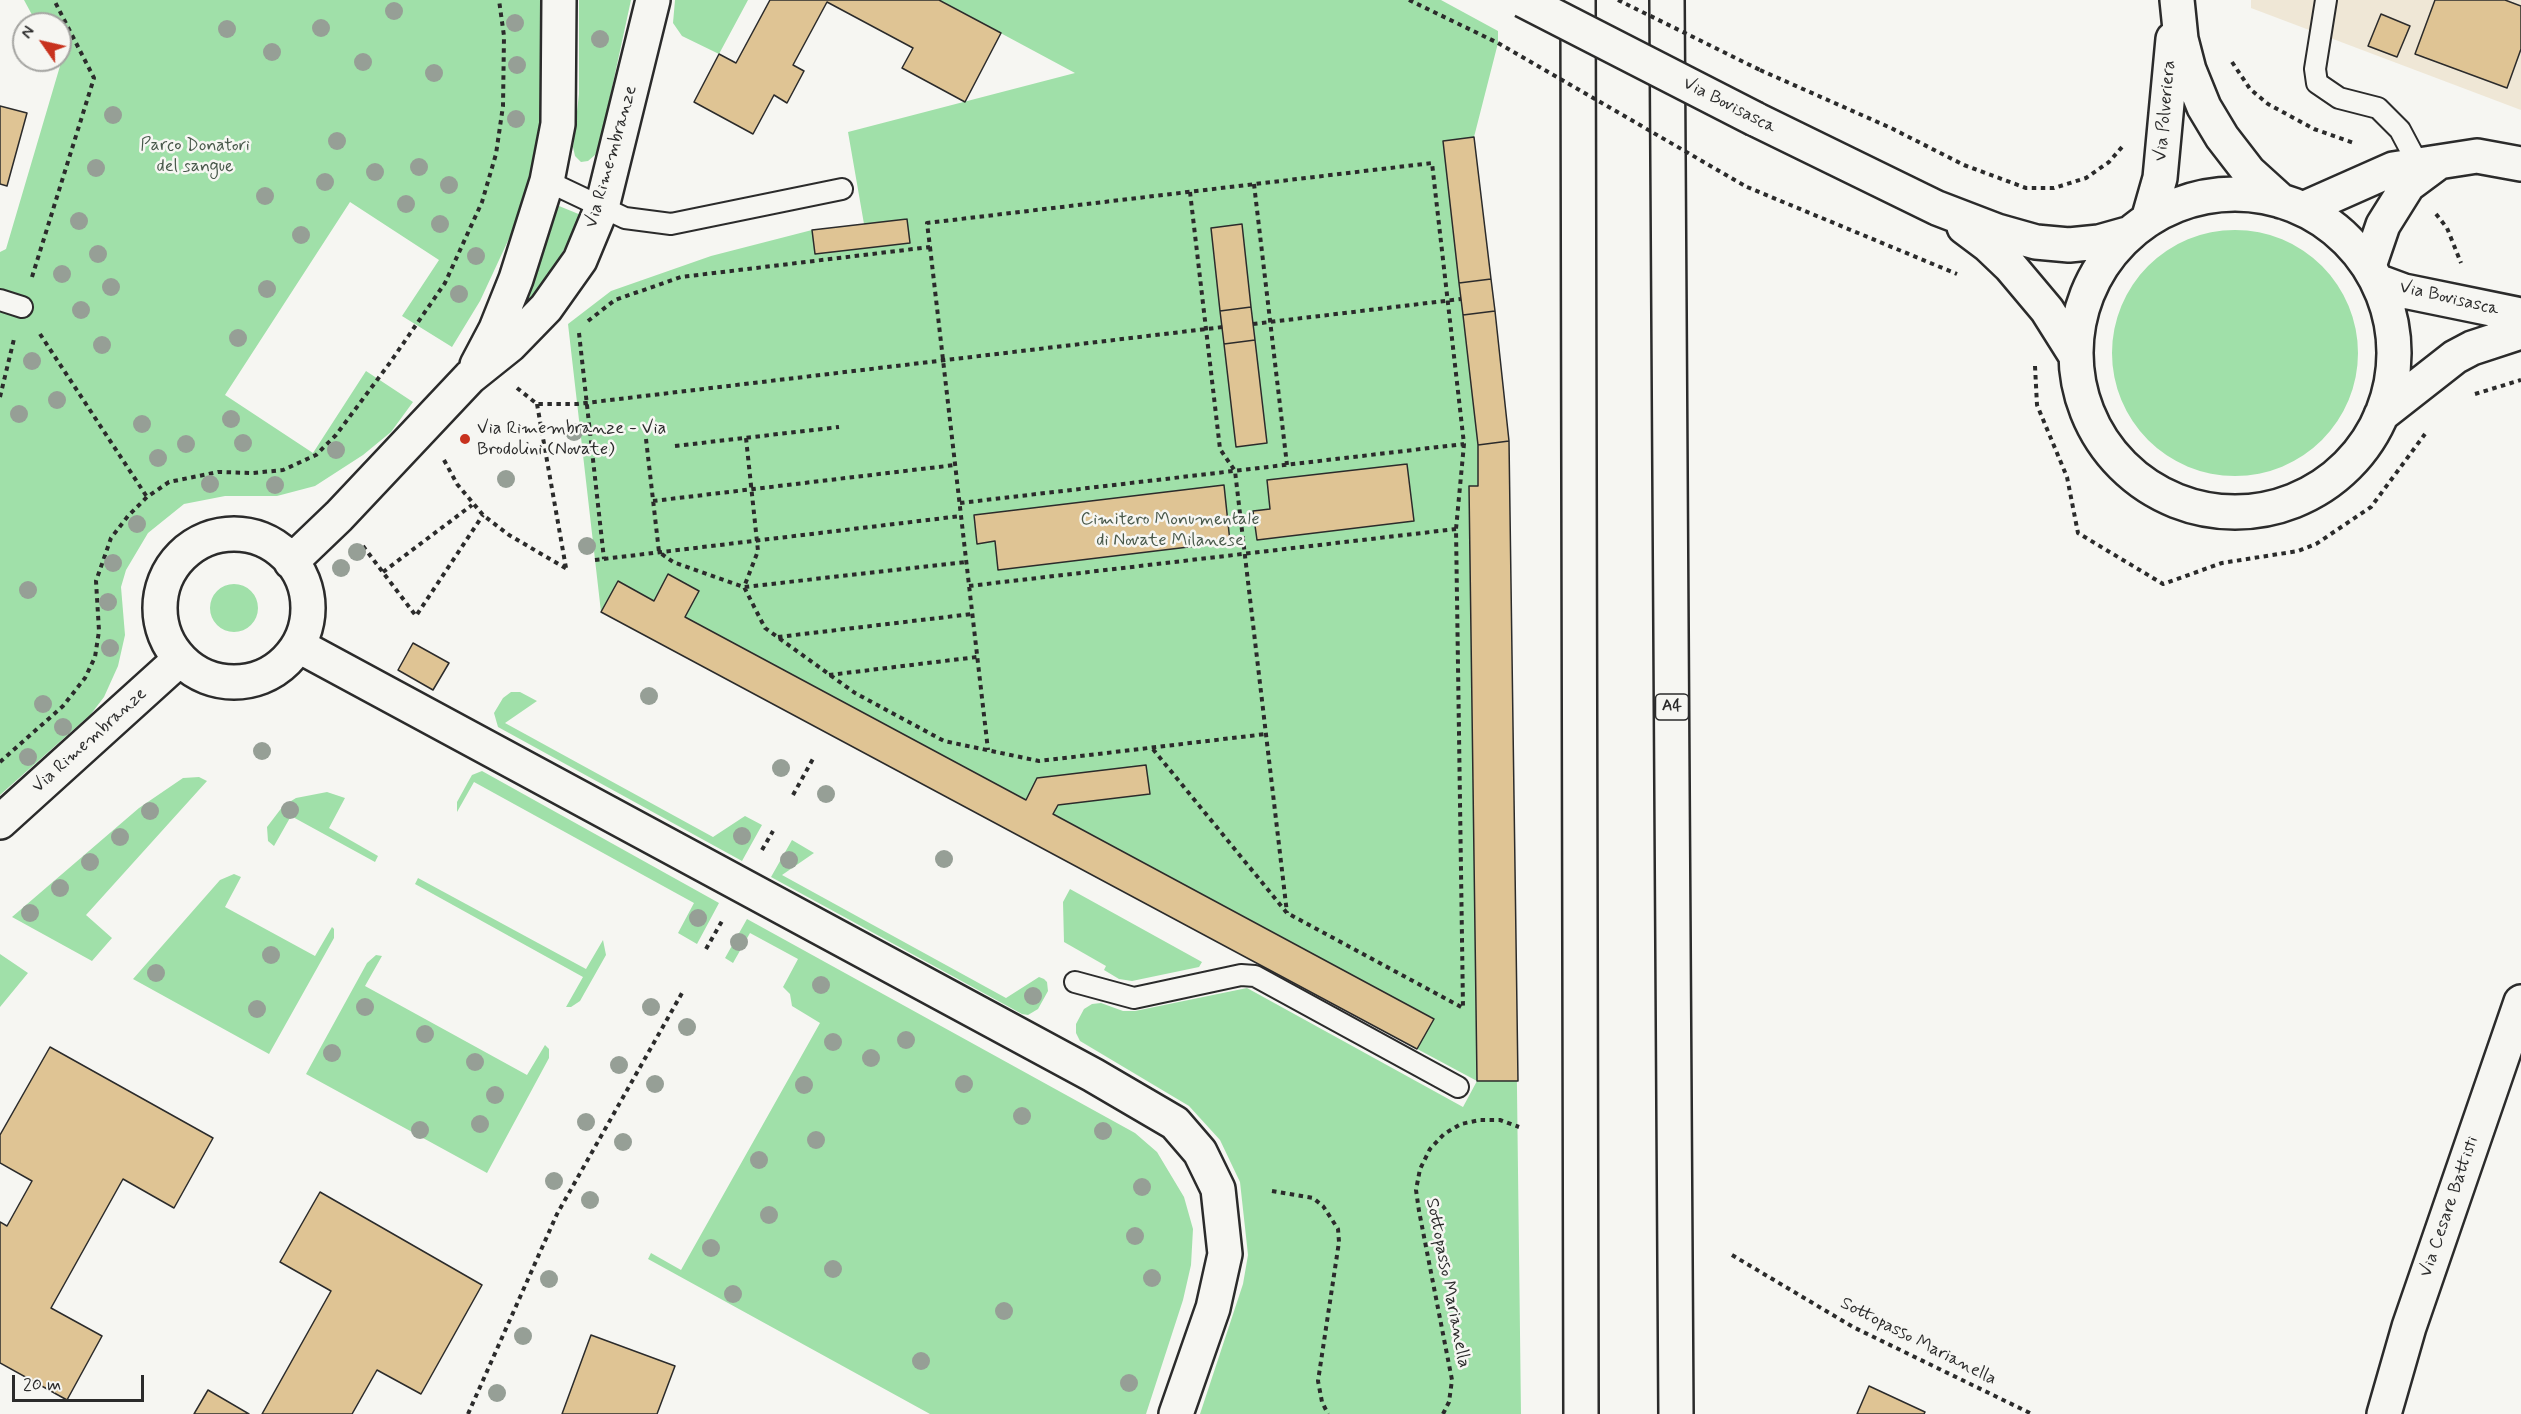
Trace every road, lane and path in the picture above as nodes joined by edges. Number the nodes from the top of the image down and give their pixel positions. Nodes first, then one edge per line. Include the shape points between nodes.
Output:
1 (54, 0) edge
2 (499, 0) edge
3 (559, 0) edge
4 (653, 0) edge
5 (1409, 0) edge
6 (1523, 0) edge
7 (1578, 0) edge
8 (1618, 0) edge
9 (1667, 0) edge
10 (2176, 0) edge
11 (2326, 0) edge
12 (2227, 53) dead end
13 (2126, 141) dead end
14 (2356, 144) dead end
15 (2431, 162) junction
16 (2521, 164) edge
17 (547, 181) junction
18 (1254, 184) junction
19 (842, 189) dead end
20 (1190, 192) junction
21 (2293, 204) junction
22 (602, 207) junction
23 (2429, 207) dead end
24 (1937, 208) junction
25 (2139, 227) junction
26 (930, 247) junction
27 (2462, 266) dead end
28 (2373, 273) junction
29 (1960, 276) dead end
30 (1461, 299) dead end
31 (0, 300) edge
32 (1448, 300) junction
33 (22, 307) junction
34 (2521, 315) edge
35 (1270, 322) junction
36 (1253, 324) dead end
37 (1222, 327) dead end
38 (1206, 329) junction
39 (2521, 332) edge
40 (2076, 356) junction
41 (2033, 358) dead end
42 (943, 360) junction
43 (470, 377) junction
44 (2521, 380) edge
45 (514, 386) dead end
46 (0, 397) edge
47 (2467, 400) dead end
48 (587, 403) junction
49 (537, 404) junction
50 (2381, 415) junction
51 (839, 427) dead end
52 (2428, 430) dead end
53 (646, 438) dead end
54 (746, 438) junction
55 (1464, 444) junction
56 (675, 446) dead end
57 (442, 456) dead end
58 (955, 465) junction
59 (1287, 465) junction
60 (1235, 471) junction
61 (751, 489) junction
62 (147, 497) junction
63 (653, 501) junction
64 (960, 503) junction
65 (472, 505) junction
66 (483, 515) junction
67 (961, 516) junction
68 (1456, 529) junction
69 (358, 540) dead end
70 (757, 540) junction
71 (659, 552) junction
72 (1245, 554) junction
73 (604, 558) junction
74 (595, 560) dead end
75 (291, 562) junction
76 (966, 562) junction
77 (383, 572) junction
78 (969, 586) junction
79 (744, 587) junction
80 (972, 614) junction
81 (777, 637) junction
82 (299, 646) junction
83 (977, 657) junction
84 (180, 659) junction
85 (829, 675) junction
86 (1266, 735) junction
87 (1152, 748) junction
88 (988, 750) junction
89 (814, 757) dead end
90 (0, 762) edge
91 (793, 795) dead end
92 (0, 822) edge
93 (1287, 913) junction
94 (723, 919) dead end
95 (706, 949) dead end
96 (1075, 982) dead end
97 (682, 993) dead end
98 (2521, 1002) edge
99 (1458, 1087) dead end
100 (1518, 1127) dead end
101 (1272, 1191) dead end
102 (1732, 1255) dead end
103 (468, 1414) edge
104 (1176, 1414) edge
105 (1328, 1414) edge
106 (1443, 1414) edge
107 (1581, 1414) edge
108 (1676, 1414) edge
109 (2032, 1414) edge
110 (2384, 1414) edge

1 - 33 path via 94,78
2 - 62 path via 504,36 503,106 496,154 482,202 445,283 408,339 336,435 316,455 283,470 192,476 170,482
3 - 17 main road, Via Rimembranze via 558,124
4 - 22 main road, Via Rimembranze
5 - 29 path, bridge via 1498,43 1747,187
6 - 24 main road, Via Bovisasca, bridge
7 - 107 main road
8 - 13 path, bridge via 1964,165 2026,188 2054,188 2086,178 2109,162
9 - 108 main road, A4
10 - 21 main road, Via Polveriera via 2188,70 2204,107 2249,172
10 - 25 main road, Via Polveriera via 2160,178
11 - 15 lane via 2315,69 2317,83 2339,98 2378,108
12 - 14 path via 2250,89 2268,104 2314,129
15 - 16 main road via 2477,156
15 - 21 main road via 2393,169
15 - 28 main road via 2408,185 2383,225
17 - 22 lane
17 - 43 main road, Via Rimembranze via 508,299
18 - 20 path
18 - 32 path via 1432,163
18 - 35 path
19 - 22 lane via 671,225 625,218
20 - 26 path via 927,223
20 - 38 path
21 - 25 main road via 2259,194 2211,194 2162,210
21 - 28 main road via 2344,235
22 - 43 main road, Via Rimembranze via 580,260 546,308 510,345
23 - 27 path via 2447,228
24 - 25 main road, Via Bovisasca via 2036,242 2099,242
24 - 40 main road, Via Bovisasca via 2010,266 2047,310
25 - 40 main road via 2121,240 2091,281 2077,324
26 - 42 path
26 - 48 path via 681,277 615,300 578,329
28 - 34 main road, Via Bovisasca via 2404,291
28 - 50 main road via 2387,301 2395,339 2392,386
30 - 32 path
31 - 33 lane
32 - 35 path
32 - 55 path
33 - 46 path
33 - 62 path
35 - 36 path
35 - 59 path
37 - 38 path
38 - 42 path
38 - 60 path via 1220,449
39 - 50 main road, Via Bovisasca via 2455,357
40 - 50 main road via 2075,369 2085,412 2108,452 2140,483 2180,504 2224,513 2269,509 2312,494 2348,466
41 - 52 path via 2037,405 2067,477 2078,533 2163,584 2222,563 2298,551 2337,532 2371,507
42 - 48 path
42 - 58 path
43 - 75 main road, Via Rimembranze
44 - 47 path
45 - 49 path
48 - 49 path
48 - 73 path
49 - 66 path via 567,569
51 - 54 path
53 - 63 path
54 - 56 path
54 - 61 path
55 - 59 path
55 - 68 path
57 - 65 path
58 - 61 path
58 - 64 path
59 - 60 path
60 - 64 path
60 - 72 path
61 - 63 path
61 - 70 path
62 - 90 path via 111,538 102,559 96,580 99,631 95,657 85,678 63,706
63 - 71 path
64 - 67 path
65 - 66 path
65 - 77 path
66 - 77 path via 416,616
67 - 70 path
67 - 76 path
68 - 72 path
68 - 93 path via 1463,1008
69 - 77 path
70 - 71 path
70 - 79 path via 758,550
71 - 73 path
71 - 79 path via 674,562
72 - 78 path
72 - 86 path
73 - 74 path
75 - 82 main road via 306,589 308,604
75 - 84 main road via 279,549 249,536 212,537 192,547 176,561 160,600 161,622
76 - 78 path
76 - 79 path
78 - 80 path
79 - 81 path via 765,628
80 - 81 path
80 - 83 path
81 - 85 path
82 - 84 main road via 272,672 240,682 207,678
82 - 104 main road via 1175,1123 1200,1152 1218,1190 1225,1254 1213,1308
83 - 85 path
83 - 88 path
84 - 92 main road, Via Rimembranze
85 - 88 path via 944,741
86 - 87 path
86 - 93 path
87 - 88 path via 1039,761
87 - 93 path
89 - 91 path
94 - 95 path
96 - 99 lane via 1134,998 1241,975 1255,976
97 - 103 path via 558,1214
98 - 110 main road, Via Cesare Battisti via 2409,1327
100 - 106 path, Sottopasso Marianella via 1500,1120 1461,1124 1430,1149 1420,1169 1416,1190 1452,1380
101 - 105 path via 1312,1198 1323,1206 1338,1229 1318,1381
102 - 109 path, Sottopasso Marianella via 1853,1327

